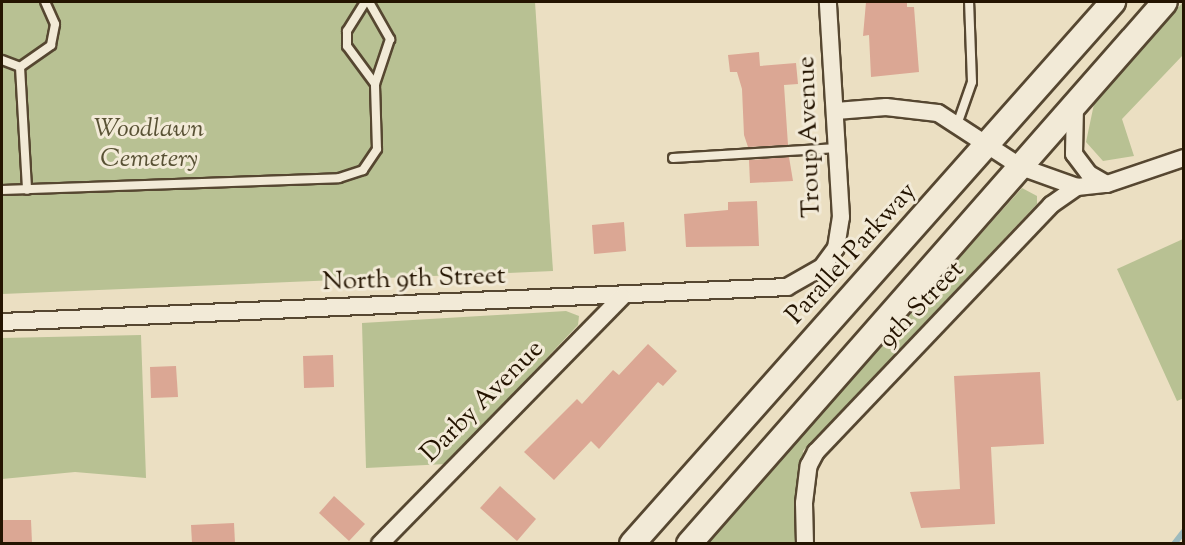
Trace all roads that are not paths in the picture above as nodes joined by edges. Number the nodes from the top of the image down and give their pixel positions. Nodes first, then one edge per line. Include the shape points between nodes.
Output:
1 (45, 2) edge
2 (367, 2) edge
3 (828, 2) edge
4 (969, 2) edge
5 (1113, 2) edge
6 (1165, 2) edge
7 (2, 60) edge
8 (20, 67) junction
9 (375, 84) junction
10 (1075, 106) junction
11 (836, 111) junction
12 (958, 122) junction
13 (987, 146) junction
14 (838, 148) junction
15 (673, 158) dead end
16 (1184, 158) edge
17 (1021, 167) junction
18 (1107, 184) junction
19 (1077, 187) junction
20 (2, 190) edge
21 (27, 190) junction
22 (822, 267) joint
23 (622, 297) junction
24 (2, 321) edge
25 (380, 543) edge
26 (632, 543) edge
27 (689, 543) edge
28 (805, 543) edge

1 - 8 lane via 52,11 54,36 43,54
2 - 9 lane via 390,39
2 - 9 lane via 348,31 347,46
3 - 11 street, Troup Avenue
4 - 12 lane via 972,82
5 - 13 main road, Parallel Parkway
6 - 10 main road
7 - 8 lane
8 - 21 lane
9 - 21 lane via 377,149 371,164 353,174
10 - 17 main road
10 - 18 street via 1074,154 1089,174
11 - 12 street via 914,108
11 - 14 street, Troup Avenue
12 - 13 street
13 - 17 street
13 - 26 main road, Parallel Parkway
14 - 15 lane
14 - 22 street, Troup Avenue via 842,217 836,248
16 - 18 street
17 - 19 street
17 - 27 main road
18 - 19 street
19 - 28 street, 9th Street via 1051,205 816,452 809,465 804,503
20 - 21 lane
22 - 23 street, North 9th Street via 787,287
23 - 24 street, North 9th Street
23 - 25 street, Darby Avenue

